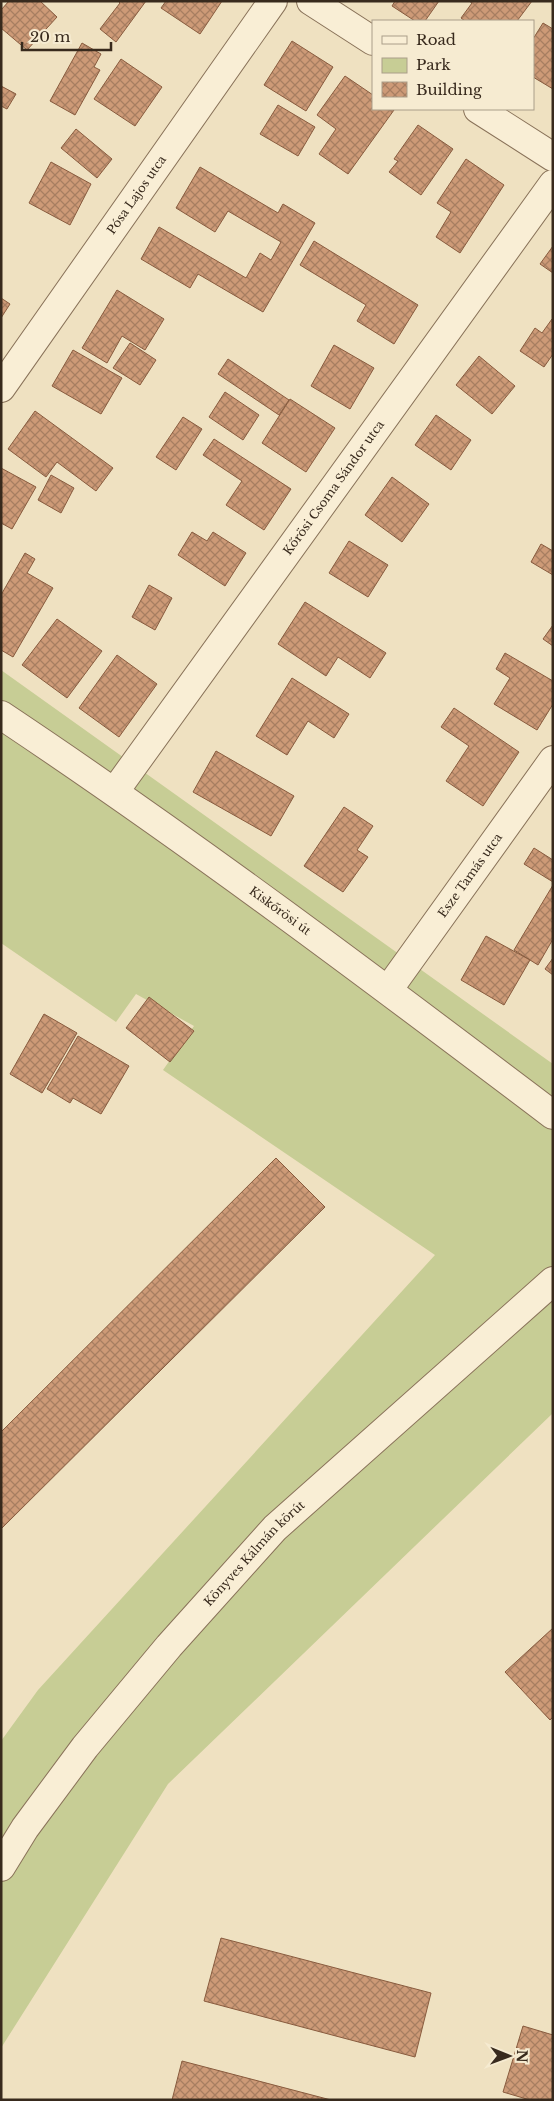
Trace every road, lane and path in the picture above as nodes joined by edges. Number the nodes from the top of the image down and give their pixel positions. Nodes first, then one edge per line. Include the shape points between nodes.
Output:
1 (273, 1) edge
2 (310, 1) edge
3 (372, 40) edge
4 (480, 110) edge
5 (553, 157) edge
6 (553, 184) edge
7 (1, 388) edge
8 (1, 715) edge
9 (553, 760) edge
10 (115, 791) junction
11 (388, 990) junction
12 (553, 1115) edge
13 (553, 1281) edge
14 (1, 1867) edge

1 - 7 street, Pósa Lajos utca
2 - 3 street
4 - 5 street
6 - 10 street, Kőrösi Csoma Sándor utca
8 - 10 street, Kiskőrösi út
9 - 11 street, Esze Tamás utca
10 - 11 street, Kiskőrösi út
11 - 12 street, Kiskőrösi út
13 - 14 street, Könyves Kálmán körút via 275,1528 169,1646 85,1747 25,1828

